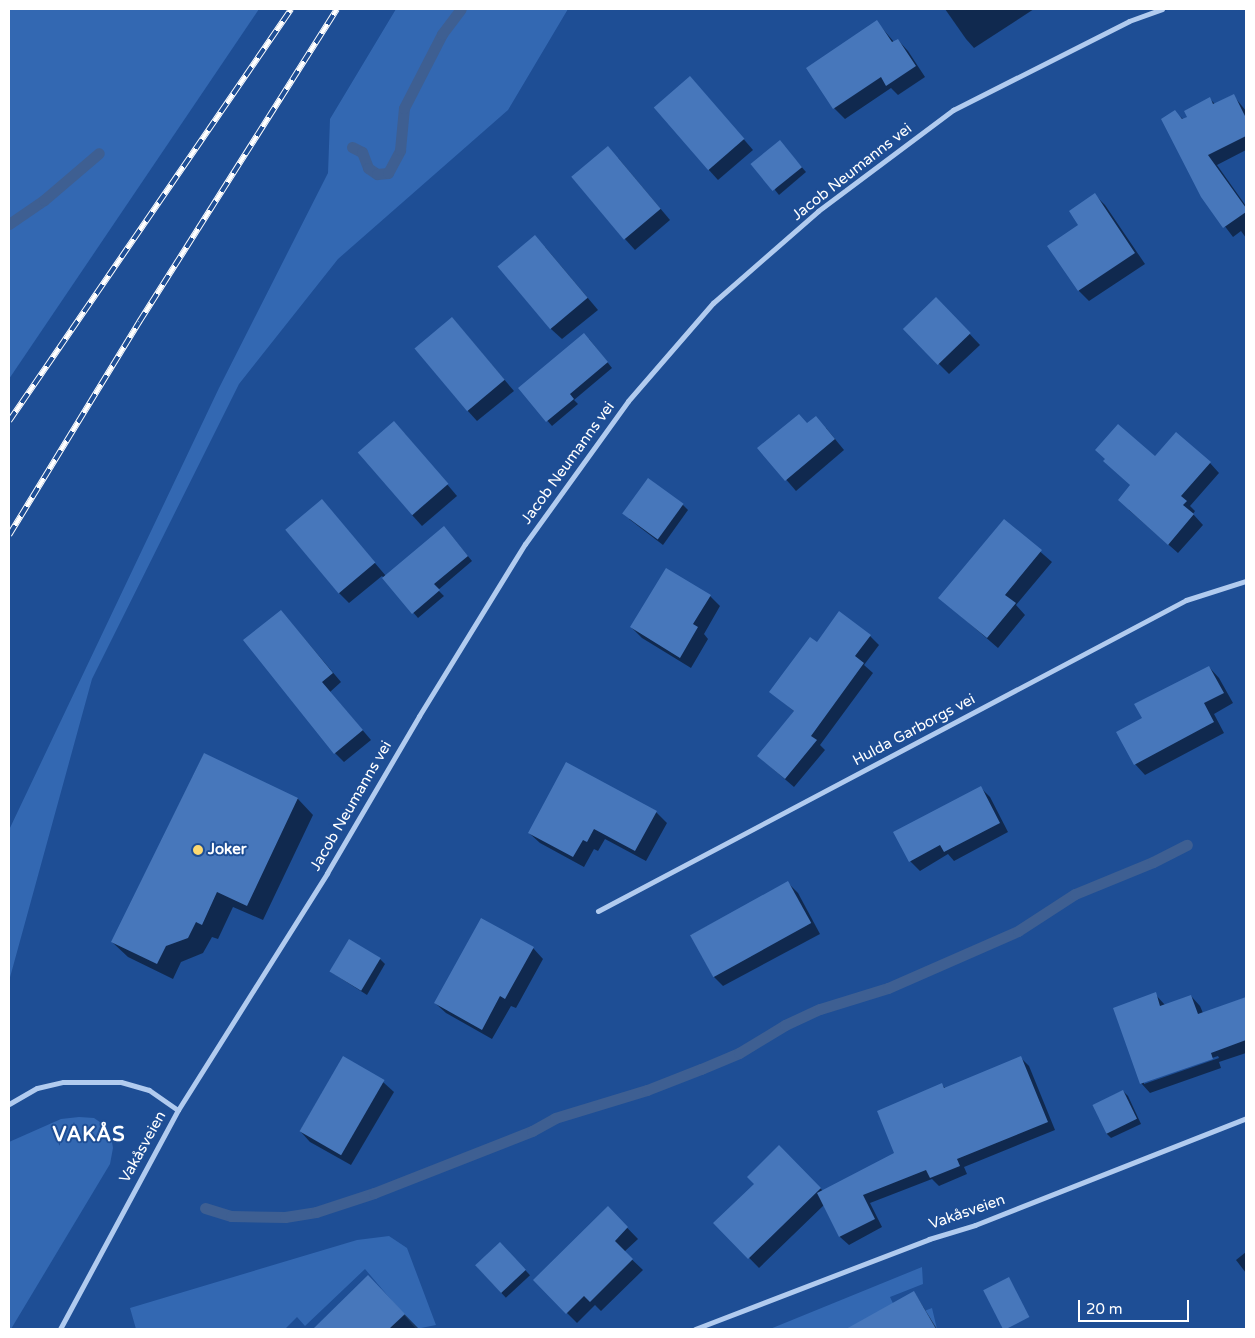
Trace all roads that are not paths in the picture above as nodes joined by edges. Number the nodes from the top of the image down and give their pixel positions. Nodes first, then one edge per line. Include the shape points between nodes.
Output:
1 (1162, 9) edge
2 (1246, 581) edge
3 (598, 911) dead end
4 (9, 1104) edge
5 (178, 1110) junction
6 (1246, 1118) edge
7 (60, 1329) edge
8 (695, 1329) edge

1 - 5 street, Jacob Neumanns vei via 1129,21 953,110 818,211 713,303 628,401 525,544 327,873
2 - 3 street, Hulda Garborgs vei via 1186,600
4 - 5 street, Vakåsveien via 37,1088 63,1082 121,1082 149,1090
5 - 7 street, Vakåsveien
6 - 8 street, Vakåsveien via 975,1225 929,1239

